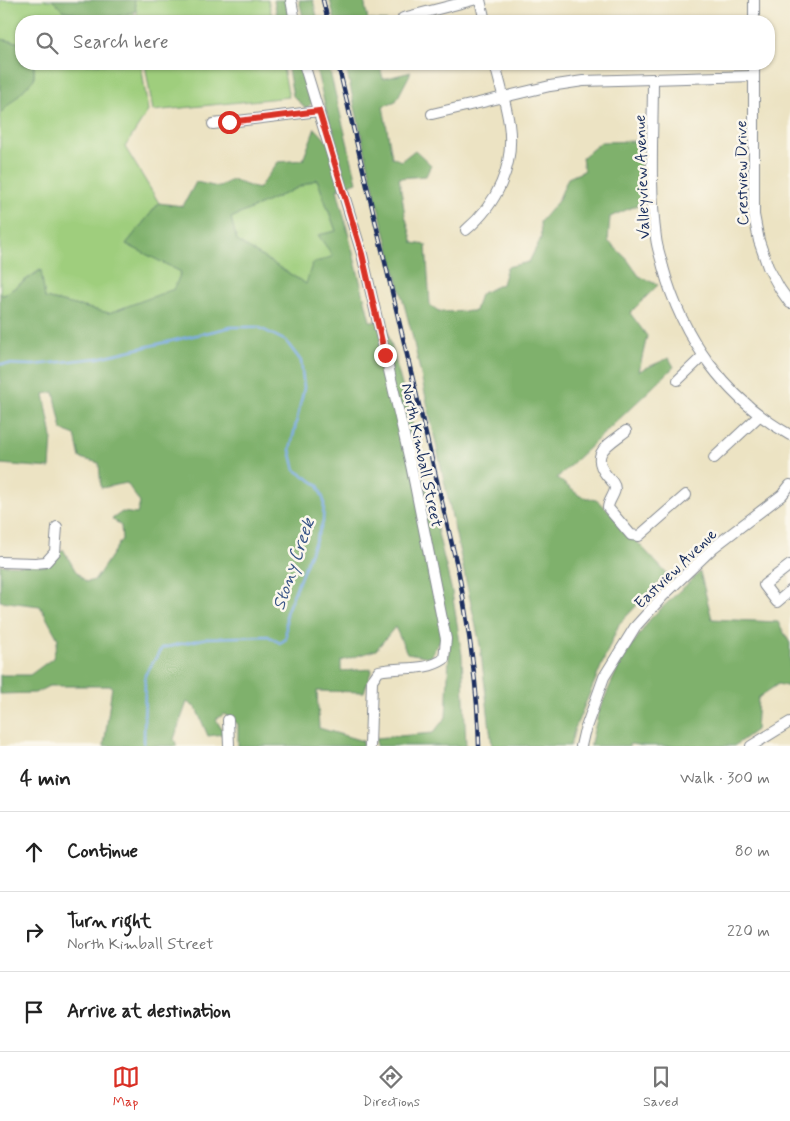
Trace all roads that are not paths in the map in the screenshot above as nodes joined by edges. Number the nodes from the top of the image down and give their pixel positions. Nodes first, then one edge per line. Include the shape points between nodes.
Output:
1 (291, 0) edge
2 (473, 0) edge
3 (480, 0) edge
4 (754, 0) edge
5 (294, 15) edge
6 (415, 15) edge
7 (484, 15) edge
8 (754, 15) edge
9 (306, 70) edge
10 (496, 70) edge
11 (754, 70) edge
12 (754, 76) junction
13 (653, 79) junction
14 (503, 96) junction
15 (319, 111) junction
16 (432, 114) dead end
17 (213, 124) dead end
18 (466, 230) dead end
19 (790, 303) edge
20 (703, 356) junction
21 (678, 380) dead end
22 (759, 416) junction
23 (626, 431) dead end
24 (790, 435) edge
25 (714, 458) dead end
26 (790, 485) edge
27 (686, 496) dead end
28 (57, 527) dead end
29 (0, 562) edge
30 (790, 565) edge
31 (790, 591) edge
32 (228, 720) dead end
33 (790, 722) edge
34 (229, 746) edge
35 (370, 746) edge
36 (581, 746) edge
37 (751, 746) edge

1 - 5 street
2 - 6 street
3 - 7 street
4 - 8 street
9 - 15 street, North Kimball Street
10 - 14 street
11 - 12 street, Crestview Drive
12 - 13 street
12 - 19 street, Crestview Drive via 754,215 768,266
13 - 14 street via 583,81
13 - 20 street, Valleyview Avenue via 656,240 682,318
14 - 16 street
14 - 18 street via 511,146 504,178 491,204
15 - 17 street
15 - 35 street, North Kimball Street via 362,254 411,465 446,639 444,659 436,665 390,668 380,671 372,681
20 - 21 street
20 - 22 street, Valleyview Avenue via 725,385
22 - 24 street, Valleyview Avenue
22 - 25 street
23 - 27 street via 599,454 599,462 614,484 608,508 631,535 639,536
26 - 36 street, Eastview Avenue via 782,495 714,547 635,627 604,678
28 - 29 street via 55,552 46,562
30 - 31 street via 764,585 777,602
32 - 34 street
33 - 37 street

